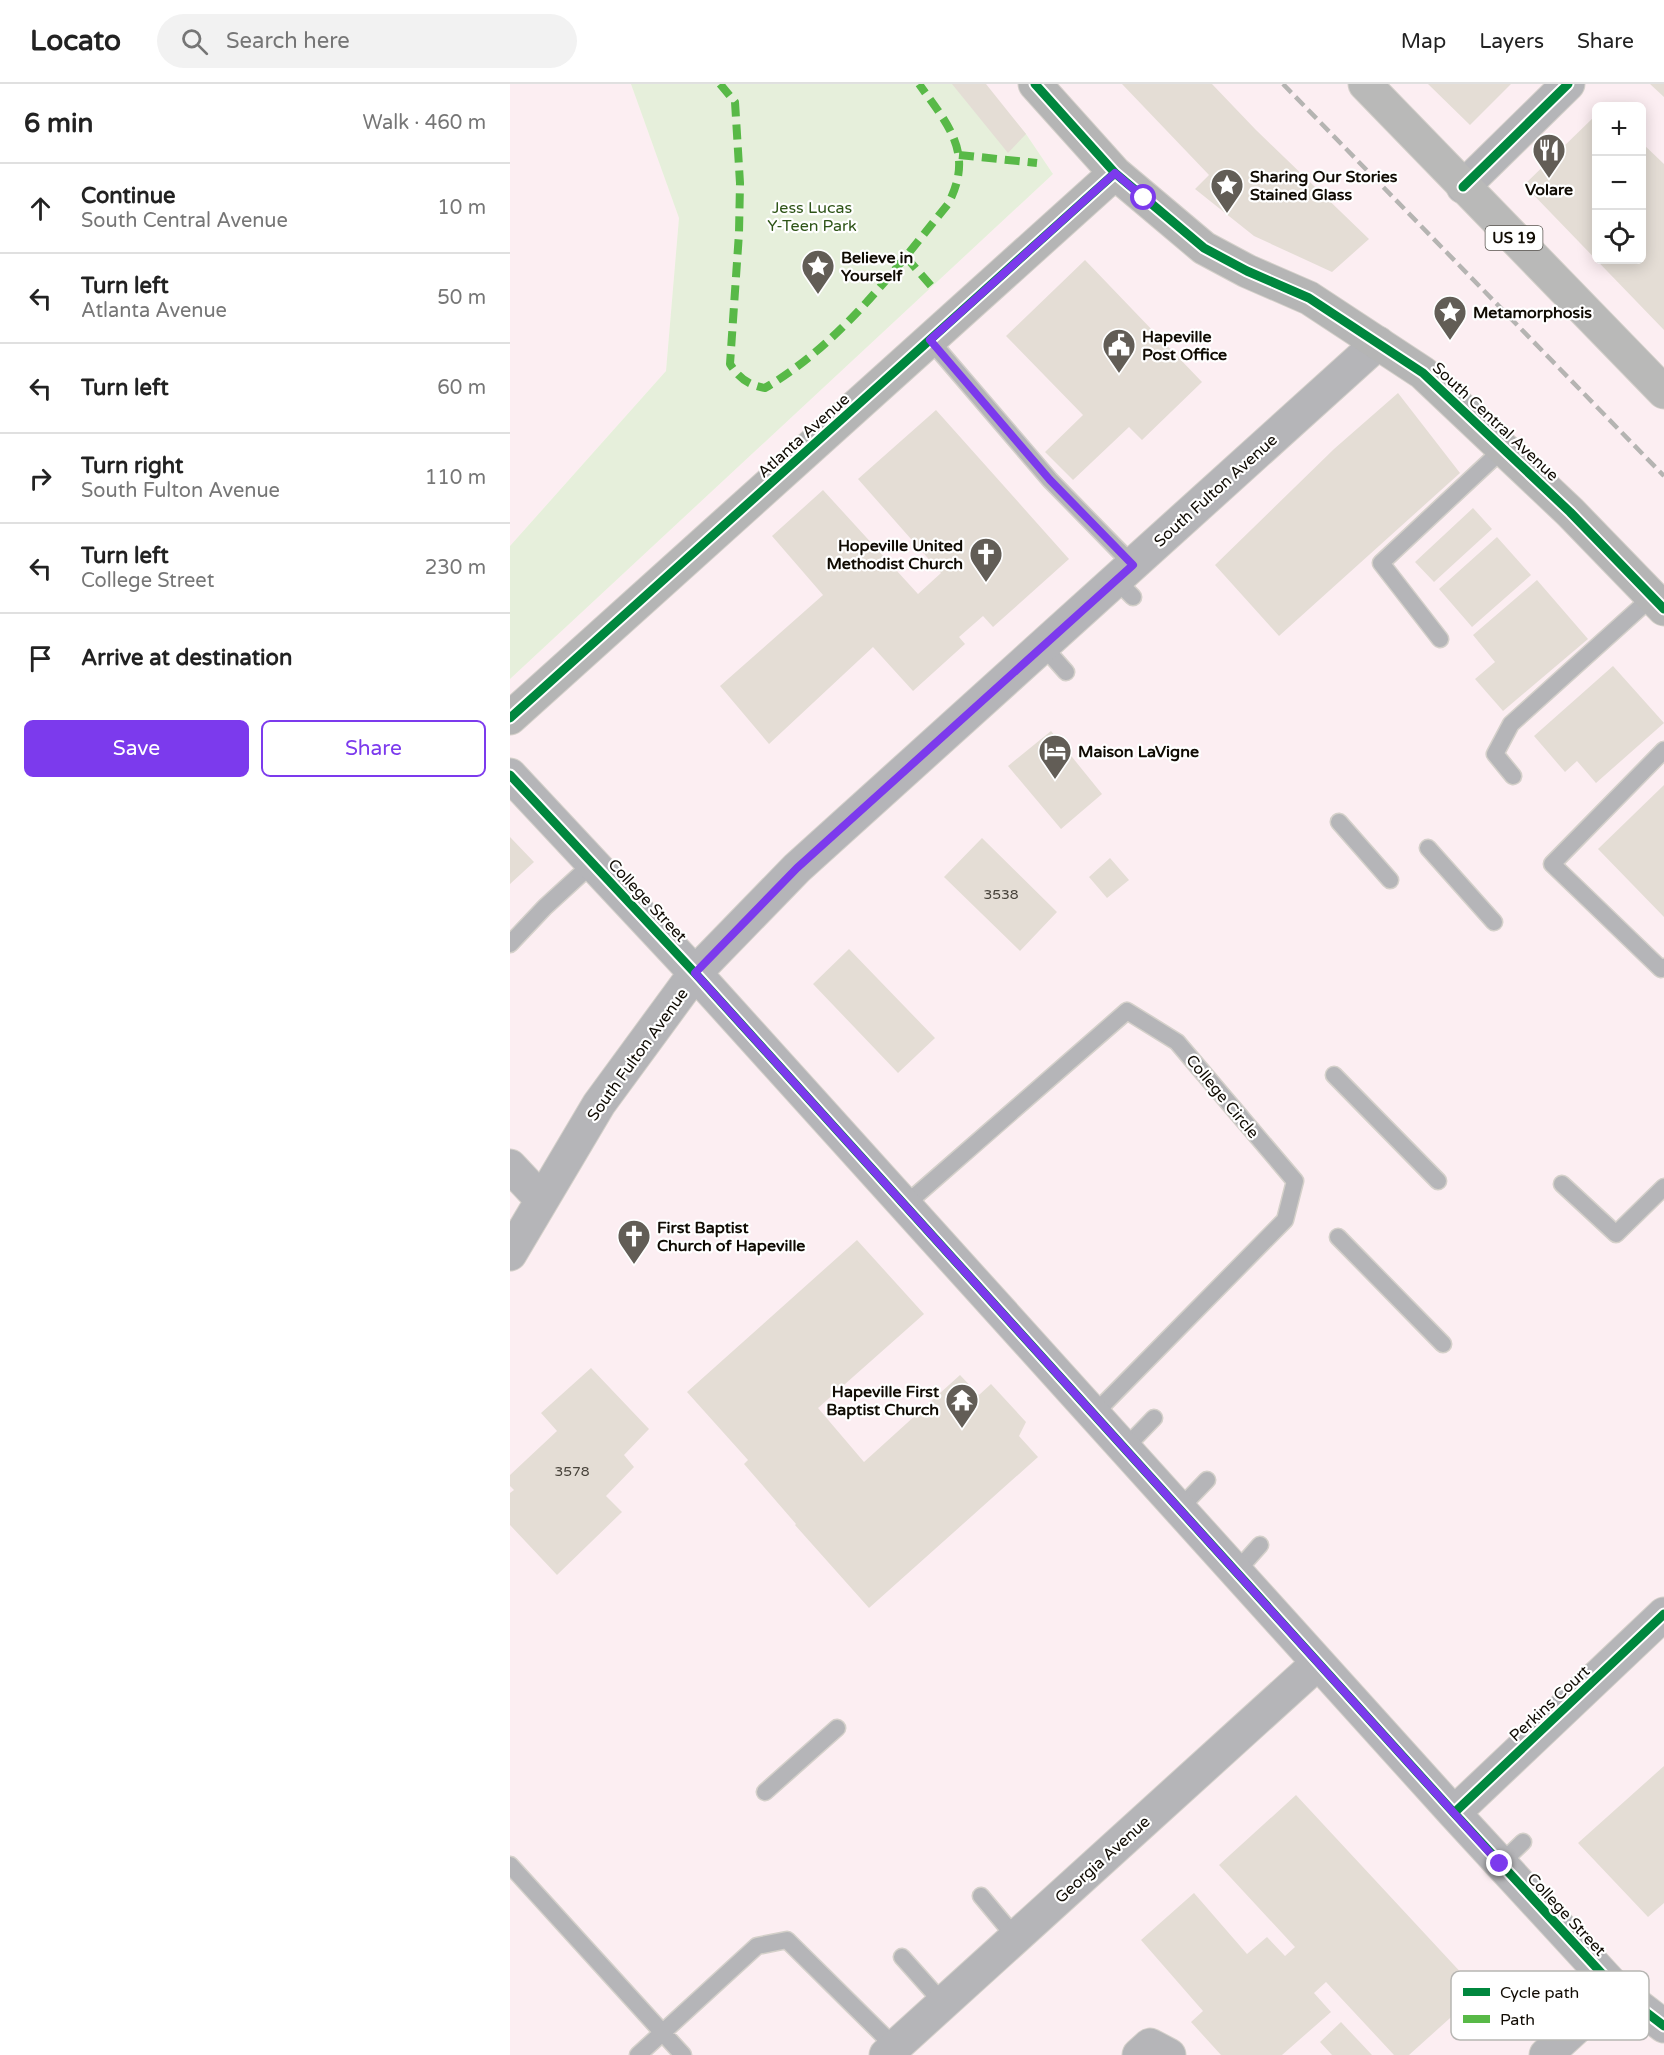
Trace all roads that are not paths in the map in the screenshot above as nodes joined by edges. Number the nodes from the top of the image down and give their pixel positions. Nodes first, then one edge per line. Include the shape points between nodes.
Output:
1 (1035, 84) edge
2 (1365, 84) edge
3 (1568, 84) edge
4 (1115, 173) junction
5 (1463, 187) junction
6 (930, 340) junction
7 (1378, 343) junction
8 (1664, 392) edge
9 (1503, 449) junction
10 (1127, 581) junction
11 (1658, 603) edge
12 (1440, 639) dead end
13 (1043, 646) junction
14 (1066, 672) dead end
15 (510, 718) edge
16 (1664, 750) edge
17 (510, 775) edge
18 (1513, 776) dead end
19 (1339, 822) dead end
20 (1428, 848) dead end
21 (593, 863) junction
22 (1390, 880) dead end
23 (1494, 922) dead end
24 (510, 944) edge
25 (1664, 967) edge
26 (695, 973) junction
27 (1334, 1075) dead end
28 (510, 1166) edge
29 (1438, 1181) dead end
30 (1562, 1184) dead end
31 (1664, 1187) edge
32 (542, 1200) junction
33 (905, 1205) junction
34 (1338, 1237) dead end
35 (510, 1254) edge
36 (1443, 1344) dead end
37 (1094, 1414) junction
38 (1154, 1418) dead end
39 (1125, 1448) junction
40 (1207, 1480) dead end
41 (1179, 1509) junction
42 (1260, 1545) dead end
43 (1236, 1572) junction
44 (1664, 1614) edge
45 (1318, 1663) junction
46 (837, 1728) dead end
47 (765, 1792) dead end
48 (1454, 1813) junction
49 (510, 1865) edge
50 (981, 1896) dead end
51 (1016, 1938) junction
52 (902, 1957) dead end
53 (1602, 1971) edge
54 (943, 2003) junction
55 (1649, 2015) edge
56 (1664, 2026) edge
57 (662, 2032) junction
58 (1562, 2040) edge
59 (891, 2051) edge
60 (638, 2055) edge
61 (683, 2055) edge
62 (1139, 2055) edge
63 (1169, 2055) edge
64 (1546, 2055) edge

1 - 4 street, South Central Avenue
2 - 5 main road, US 19
3 - 5 street
4 - 6 street, Atlanta Avenue
4 - 7 street, South Central Avenue via 1204,248 1310,298
5 - 8 main road, US 19
6 - 10 lane via 1050,480
6 - 15 street, Atlanta Avenue
7 - 9 street, South Central Avenue via 1423,373
7 - 10 street, South Fulton Avenue
9 - 11 street, South Central Avenue
9 - 12 lane via 1381,563
10 - 13 street, South Fulton Avenue
11 - 18 lane via 1511,724 1495,754
13 - 14 lane
13 - 26 street, South Fulton Avenue via 797,868
16 - 25 lane via 1552,864 1661,969
17 - 21 street, College Street
19 - 22 lane
20 - 23 lane
21 - 24 lane
21 - 26 street, College Street
26 - 32 street, South Fulton Avenue via 599,1104
26 - 33 street, College Street
27 - 29 lane
28 - 32 street
30 - 31 lane via 1617,1234
32 - 35 street, South Fulton Avenue
33 - 37 street, College Street
33 - 37 lane, College Circle via 1127,1011 1177,1042 1295,1181 1285,1220
34 - 36 lane
37 - 39 street, College Street
38 - 39 lane
39 - 41 street, College Street
40 - 41 lane
41 - 43 street, College Street
42 - 43 lane
43 - 45 street, College Street
44 - 48 street, Perkins Court
45 - 48 street, College Street
45 - 51 street, Georgia Avenue
46 - 47 lane
48 - 53 street, College Street via 1512,1853
49 - 57 lane
50 - 51 lane
51 - 54 street, Georgia Avenue
52 - 54 lane
54 - 59 street, Georgia Avenue
55 - 56 street, College Street
57 - 59 lane via 757,1946 787,1940
57 - 60 lane
57 - 61 lane
58 - 64 street
62 - 63 street via 1150,2045

